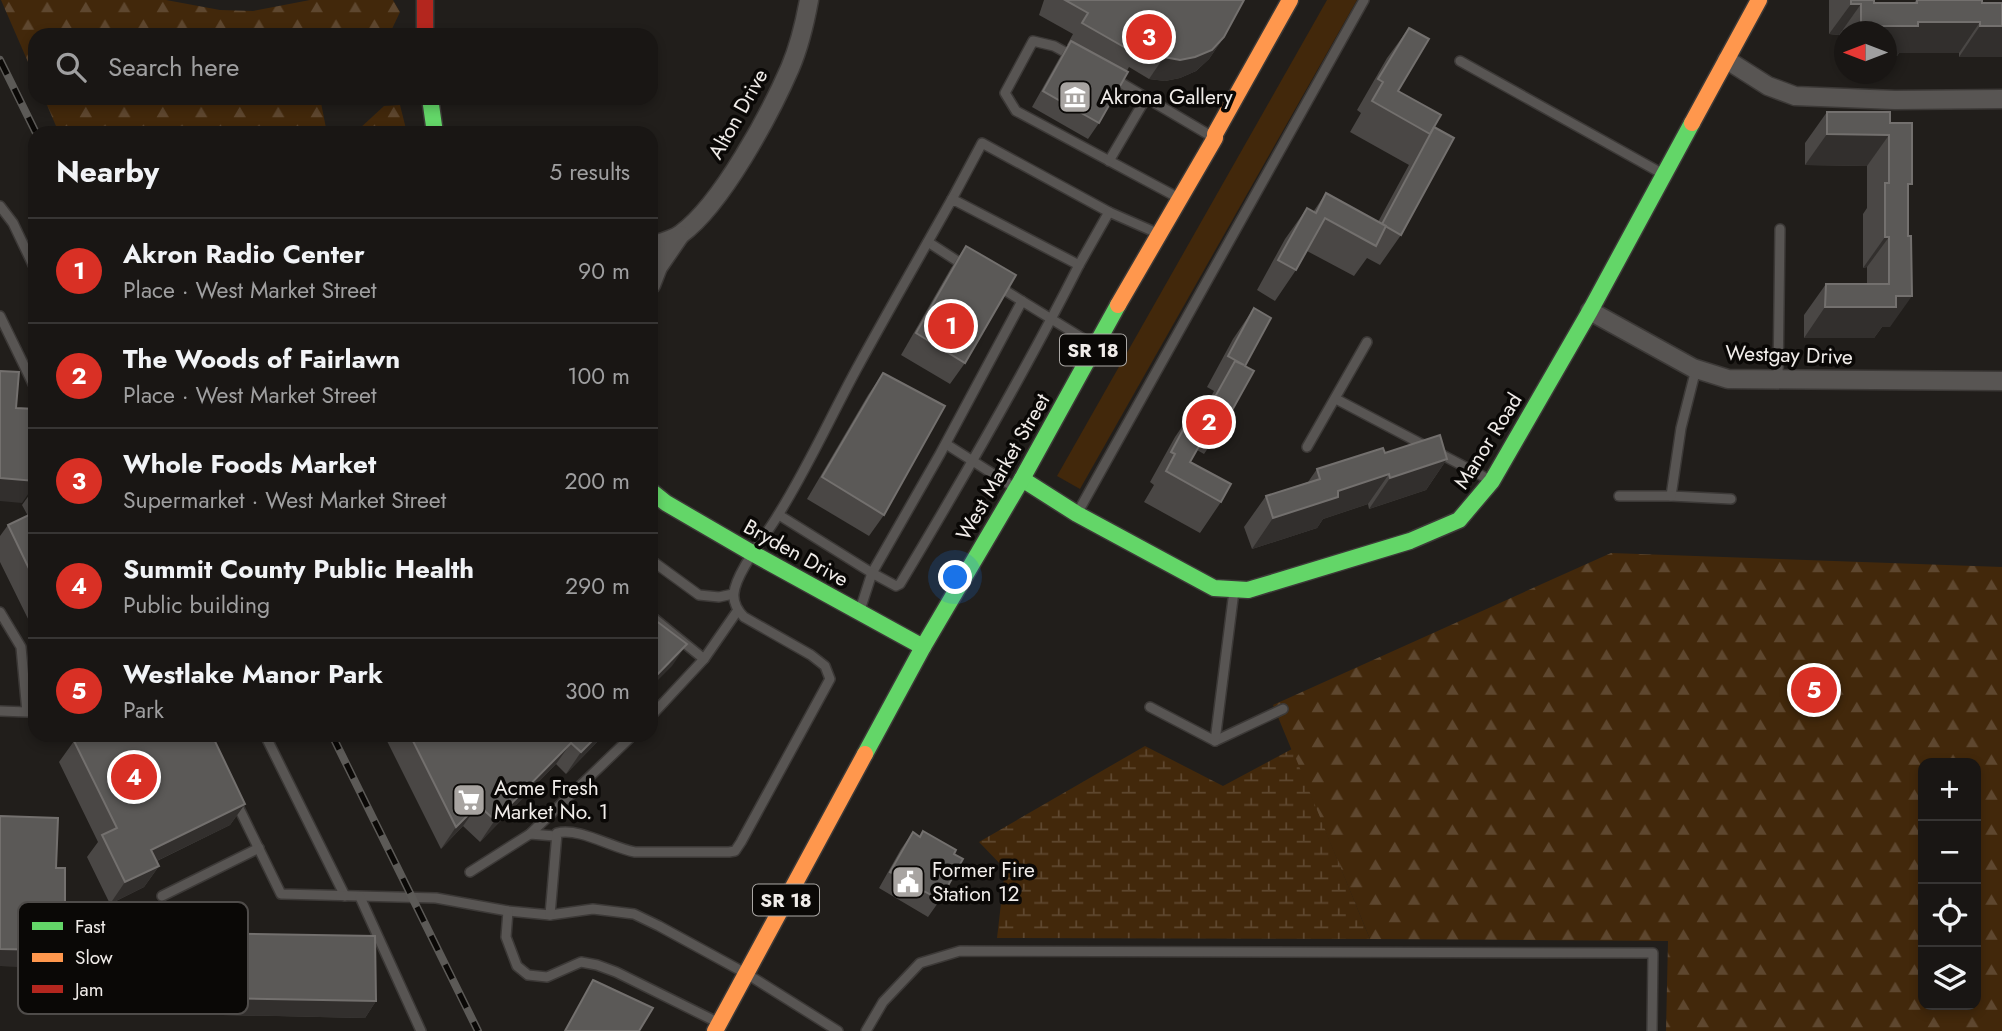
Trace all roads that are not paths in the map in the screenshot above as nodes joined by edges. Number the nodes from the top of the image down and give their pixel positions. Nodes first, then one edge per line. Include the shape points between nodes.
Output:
1 (425, 0) edge
2 (809, 0) edge
3 (1290, 0) edge
4 (1364, 0) edge
5 (1759, 0) edge
6 (425, 28) edge
7 (1727, 60) junction
8 (1083, 61) edge
9 (1460, 61) dead end
10 (1103, 72) edge
11 (1146, 98) junction
12 (2002, 99) edge
13 (431, 105) edge
14 (434, 126) edge
15 (1215, 138) junction
16 (1109, 161) junction
17 (1664, 175) junction
18 (953, 199) junction
19 (1180, 199) junction
20 (0, 206) edge
21 (1109, 212) junction
22 (1780, 229) dead end
23 (1160, 234) junction
24 (680, 235) junction
25 (928, 242) junction
26 (658, 243) edge
27 (28, 254) edge
28 (1079, 264) junction
29 (658, 267) edge
30 (975, 272) edge
31 (987, 279) edge
32 (1022, 301) junction
33 (1590, 311) junction
34 (1051, 319) junction
35 (2, 322) edge
36 (1367, 342) dead end
37 (1095, 346) junction
38 (1696, 369) junction
39 (28, 373) edge
40 (1778, 380) junction
41 (2002, 381) edge
42 (1336, 399) junction
43 (946, 444) junction
44 (1307, 447) dead end
45 (973, 461) junction
46 (1492, 481) junction
47 (1020, 484) junction
48 (1619, 496) dead end
49 (1671, 496) junction
50 (658, 497) edge
51 (1731, 499) dead end
52 (1077, 514) junction
53 (779, 515) junction
54 (752, 553) junction
55 (658, 565) edge
56 (872, 573) junction
57 (1234, 589) junction
58 (733, 594) junction
59 (738, 610) junction
60 (0, 612) edge
61 (859, 612) junction
62 (658, 622) edge
63 (923, 647) junction
64 (704, 659) junction
65 (1150, 707) dead end
66 (658, 708) edge
67 (1283, 709) dead end
68 (0, 711) edge
69 (1215, 741) junction
70 (268, 742) edge
71 (626, 742) edge
72 (228, 785) edge
73 (530, 834) junction
74 (555, 836) junction
75 (259, 848) junction
76 (470, 872) dead end
77 (162, 896) dead end
78 (345, 897) junction
79 (360, 897) junction
80 (508, 911) junction
81 (550, 915) junction
82 (747, 974) junction
83 (717, 1027) edge
84 (421, 1031) edge
85 (838, 1031) edge
86 (866, 1031) edge
87 (1652, 1031) edge

1 - 6 street
2 - 24 street, Alton Drive via 791,66 762,123 713,200
3 - 15 street, West Market Street / SR 18
4 - 52 lane
5 - 7 street, Manor Road
7 - 12 street via 1768,86 1795,96
7 - 17 street, Manor Road
8 - 16 lane via 1033,41 1005,93 1016,111
9 - 17 lane
10 - 11 lane
11 - 15 lane
11 - 16 lane
13 - 14 street
15 - 19 street, West Market Street / SR 18
16 - 19 lane
17 - 33 street, Manor Road
18 - 21 lane via 982,143
18 - 25 lane
18 - 28 lane
19 - 23 street, West Market Street / SR 18
20 - 27 lane
21 - 23 lane
21 - 28 lane
22 - 40 lane
23 - 37 street, West Market Street / SR 18
24 - 26 street, Alton Drive
24 - 29 street, Alton Drive
25 - 30 lane
25 - 53 lane
28 - 34 lane
31 - 32 lane
32 - 34 lane
32 - 43 lane
33 - 38 street, Westgay Drive
33 - 46 street, Manor Road
34 - 37 lane
34 - 45 lane
35 - 39 lane
36 - 42 lane
37 - 47 street, West Market Street / SR 18
38 - 40 street, Westgay Drive via 1728,379
38 - 49 lane
40 - 41 street, Westgay Drive
42 - 44 lane
42 - 46 lane
43 - 45 lane
43 - 56 lane
45 - 47 lane
45 - 56 lane via 900,584 891,585
46 - 57 street, Manor Road via 1459,520 1435,531 1248,590
47 - 52 street, Manor Road
47 - 63 street, West Market Street / SR 18
48 - 49 lane
49 - 51 lane
50 - 54 street, Bryden Drive
52 - 57 street, Manor Road via 1214,589
53 - 54 lane
53 - 56 lane
54 - 58 lane
54 - 61 street, Bryden Drive
55 - 58 lane via 699,595
56 - 61 lane
57 - 69 lane
58 - 59 lane
59 - 64 lane
59 - 74 lane via 825,666 830,679 735,851 635,852 573,832
60 - 68 lane via 22,647 27,712
61 - 63 street, Bryden Drive
62 - 64 lane
63 - 82 street, West Market Street / SR 18
64 - 66 lane
65 - 69 lane
67 - 69 lane
70 - 78 lane
71 - 73 lane
72 - 75 lane
73 - 74 lane
73 - 76 lane
74 - 81 lane
75 - 77 lane
75 - 78 lane via 281,894
78 - 79 lane
79 - 80 lane via 436,898
79 - 84 lane
80 - 81 lane
80 - 83 lane via 506,937 517,966 528,975 547,977 581,962 597,965
81 - 82 lane via 593,909 634,914
82 - 83 street, West Market Street / SR 18
82 - 85 lane
86 - 87 lane via 883,1002 920,963 960,951 1180,951 1653,953

